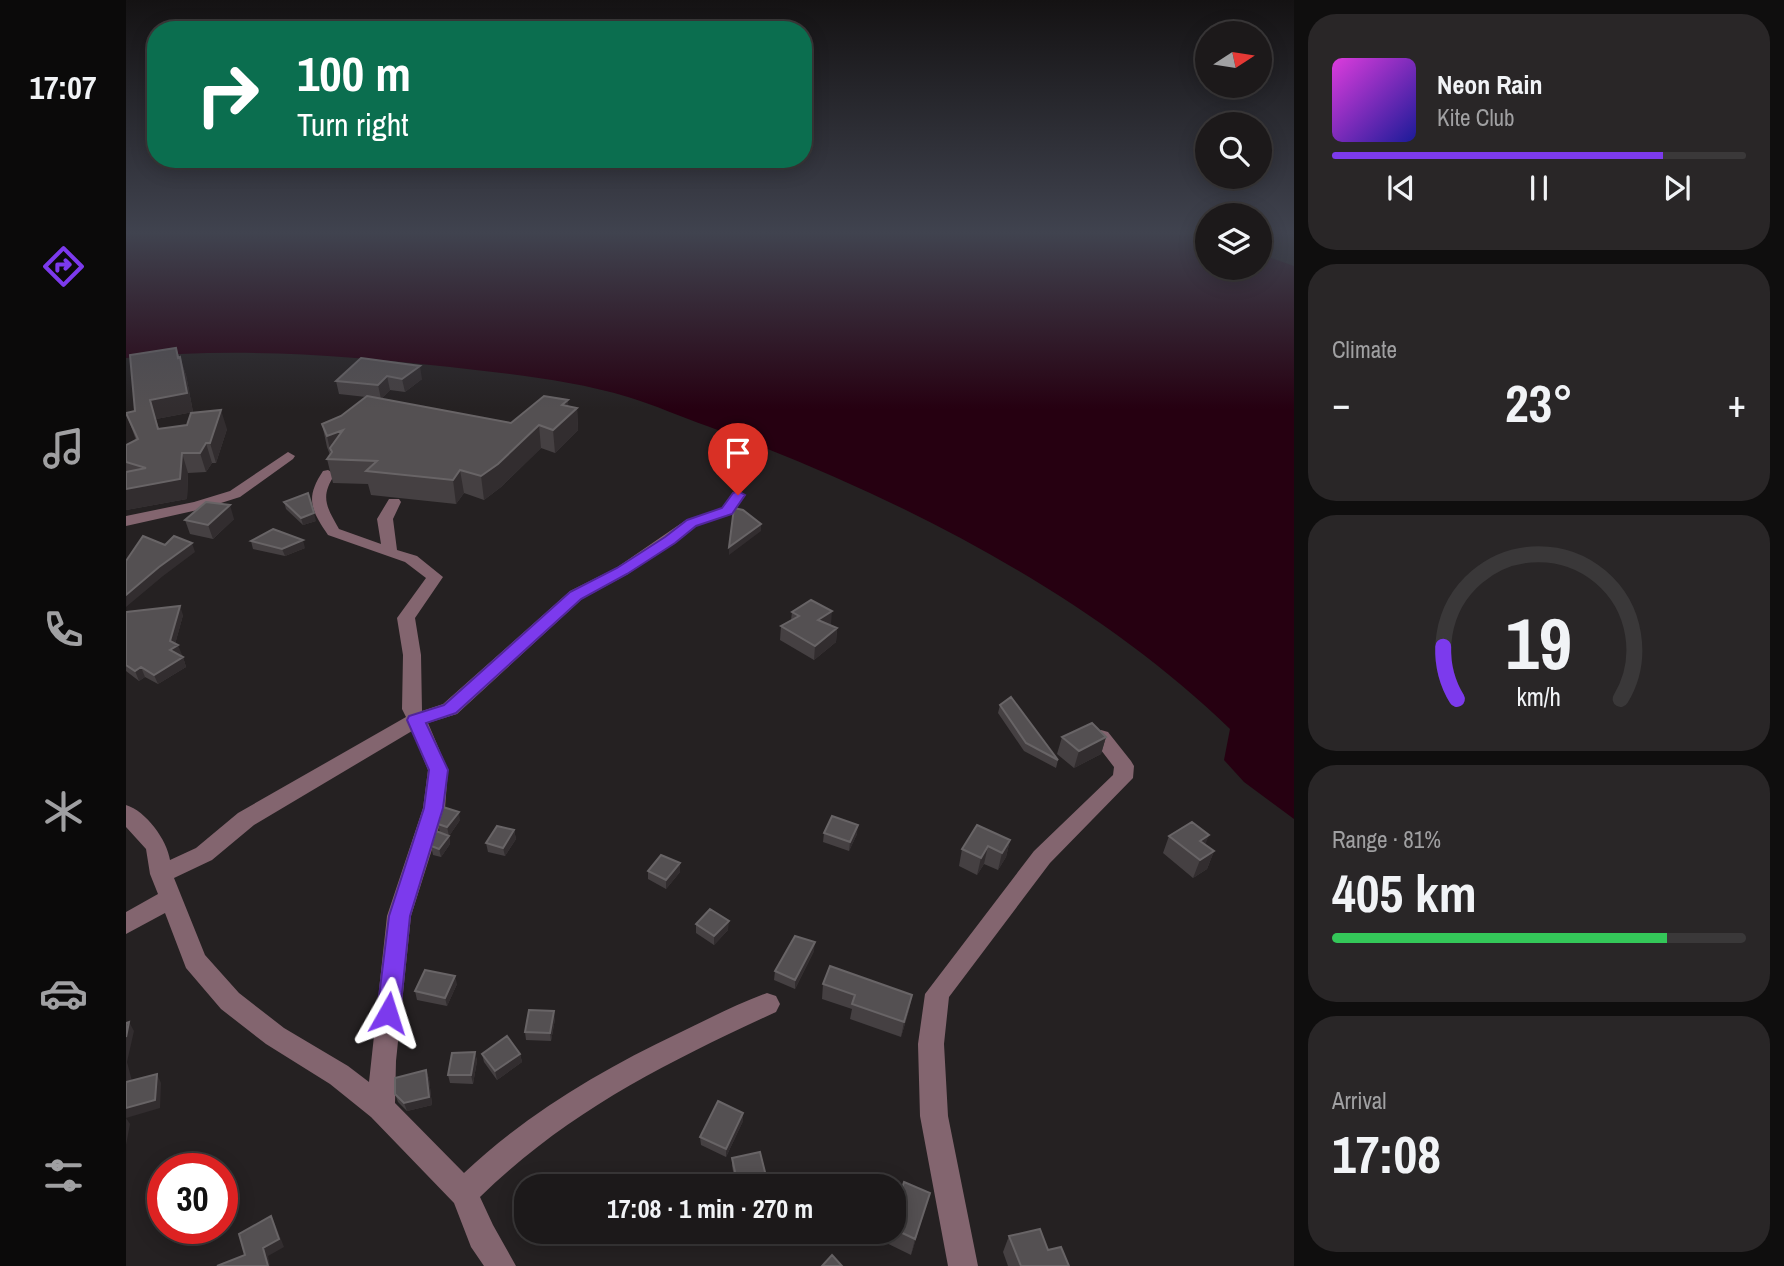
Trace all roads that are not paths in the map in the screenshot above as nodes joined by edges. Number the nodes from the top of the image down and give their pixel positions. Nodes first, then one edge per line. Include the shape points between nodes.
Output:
1 (288, 456) dead end
2 (328, 474) edge
3 (738, 495) dead end
4 (394, 502) dead end
5 (126, 521) edge
6 (390, 553) junction
7 (416, 720) junction
8 (1101, 737) edge
9 (126, 813) edge
10 (161, 874) junction
11 (171, 898) junction
12 (126, 924) edge
13 (767, 1004) dead end
14 (381, 1108) junction
15 (464, 1193) junction
16 (501, 1266) edge
17 (963, 1266) edge

1 - 5 street via 235,494
2 - 6 street via 319,488 319,507 333,532
3 - 7 street via 727,511 691,523 632,565 576,596 450,709
4 - 6 street via 385,519
6 - 7 street via 411,559 435,577 406,618
7 - 10 street via 246,818 204,854
7 - 14 street via 438,770 434,808 399,916
8 - 17 street via 1124,766 1123,778 1042,857 937,994 931,1044 934,1116
9 - 10 street via 157,846
10 - 11 street
11 - 12 street
11 - 14 street via 195,961 230,1001
13 - 15 street via 667,1050 591,1094 519,1142
14 - 15 street
15 - 16 street

